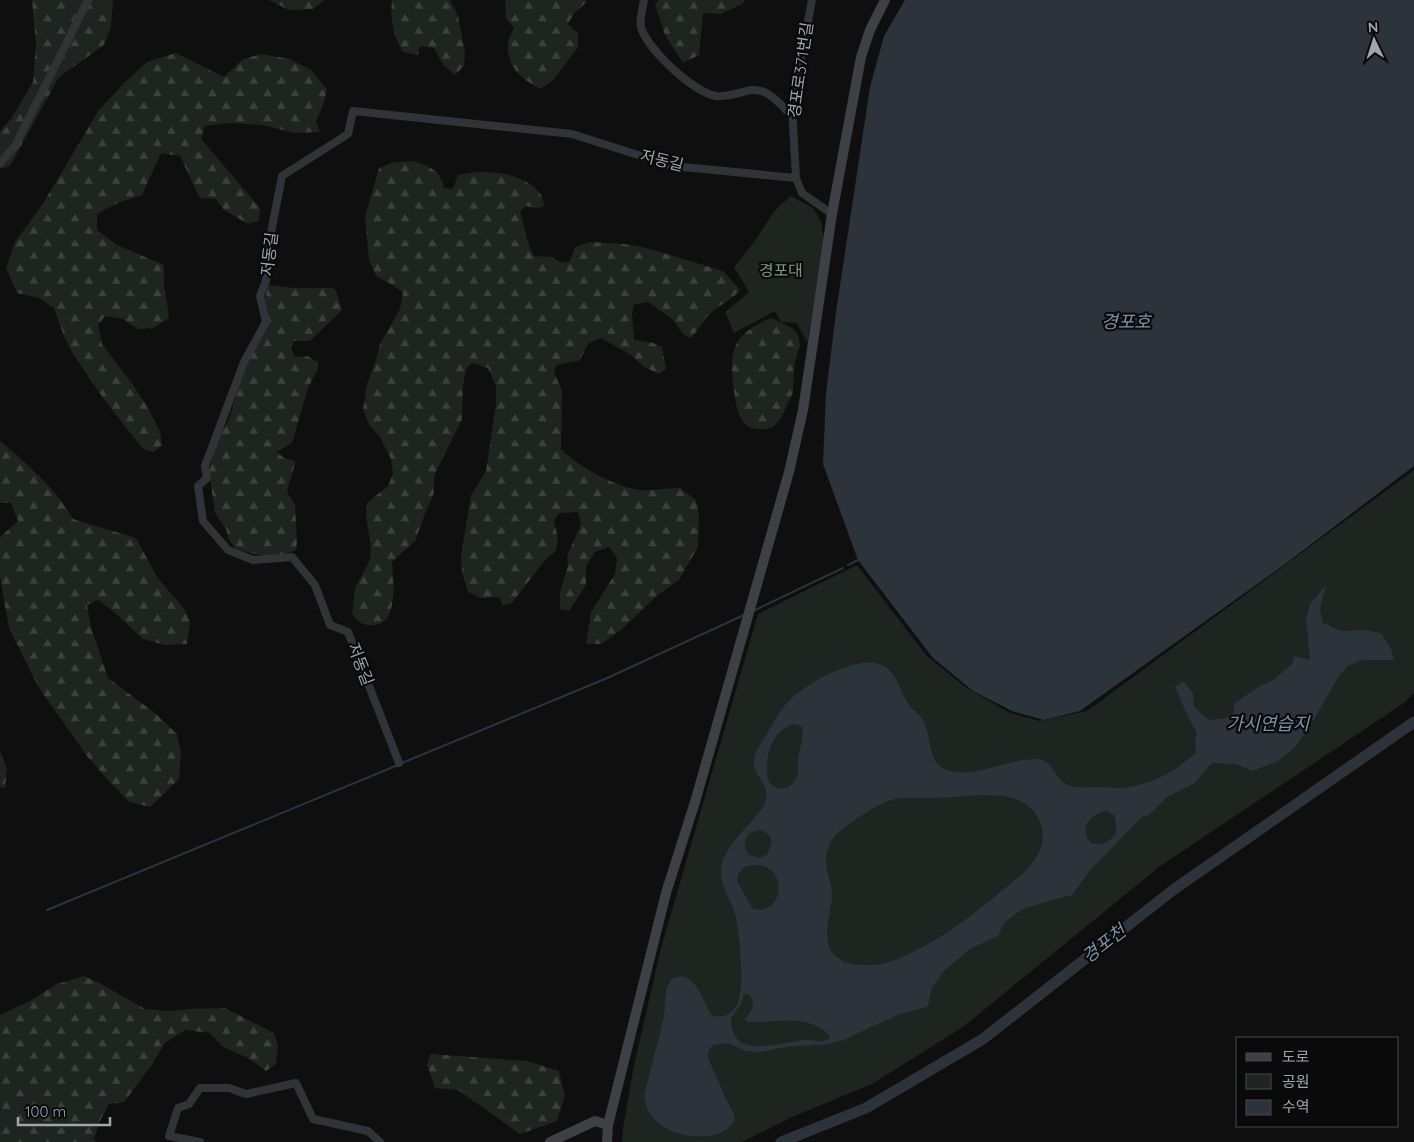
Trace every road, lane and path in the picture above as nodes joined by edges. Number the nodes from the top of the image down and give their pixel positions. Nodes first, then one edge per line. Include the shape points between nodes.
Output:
1 (88, 0) edge
2 (644, 0) edge
3 (812, 0) edge
4 (885, 0) edge
5 (792, 115) junction
6 (0, 163) edge
7 (796, 178) junction
8 (832, 214) junction
9 (399, 763) dead end
10 (608, 1125) junction
11 (200, 1142) edge
12 (380, 1142) edge
13 (550, 1142) edge
14 (607, 1142) edge

1 - 6 street via 14,146
2 - 5 street via 641,27 663,60 681,76 716,96 756,89 768,93
3 - 5 street, 경포로371번길
4 - 8 street via 861,58
5 - 7 street, 경포로371번길
7 - 8 street via 802,192
7 - 9 street, 저동길 via 673,166 572,134 353,111 348,134 282,176 268,248 266,281 260,296 266,322 244,362 205,466 207,478 198,486 203,521 228,550 253,560 292,557 298,564 315,586 330,625 348,632
8 - 10 street via 803,410 789,472 666,893
10 - 13 street via 595,1121
10 - 14 street
11 - 12 street via 169,1136 178,1108 189,1104 200,1088 230,1088 246,1094 296,1083 313,1119 368,1131

